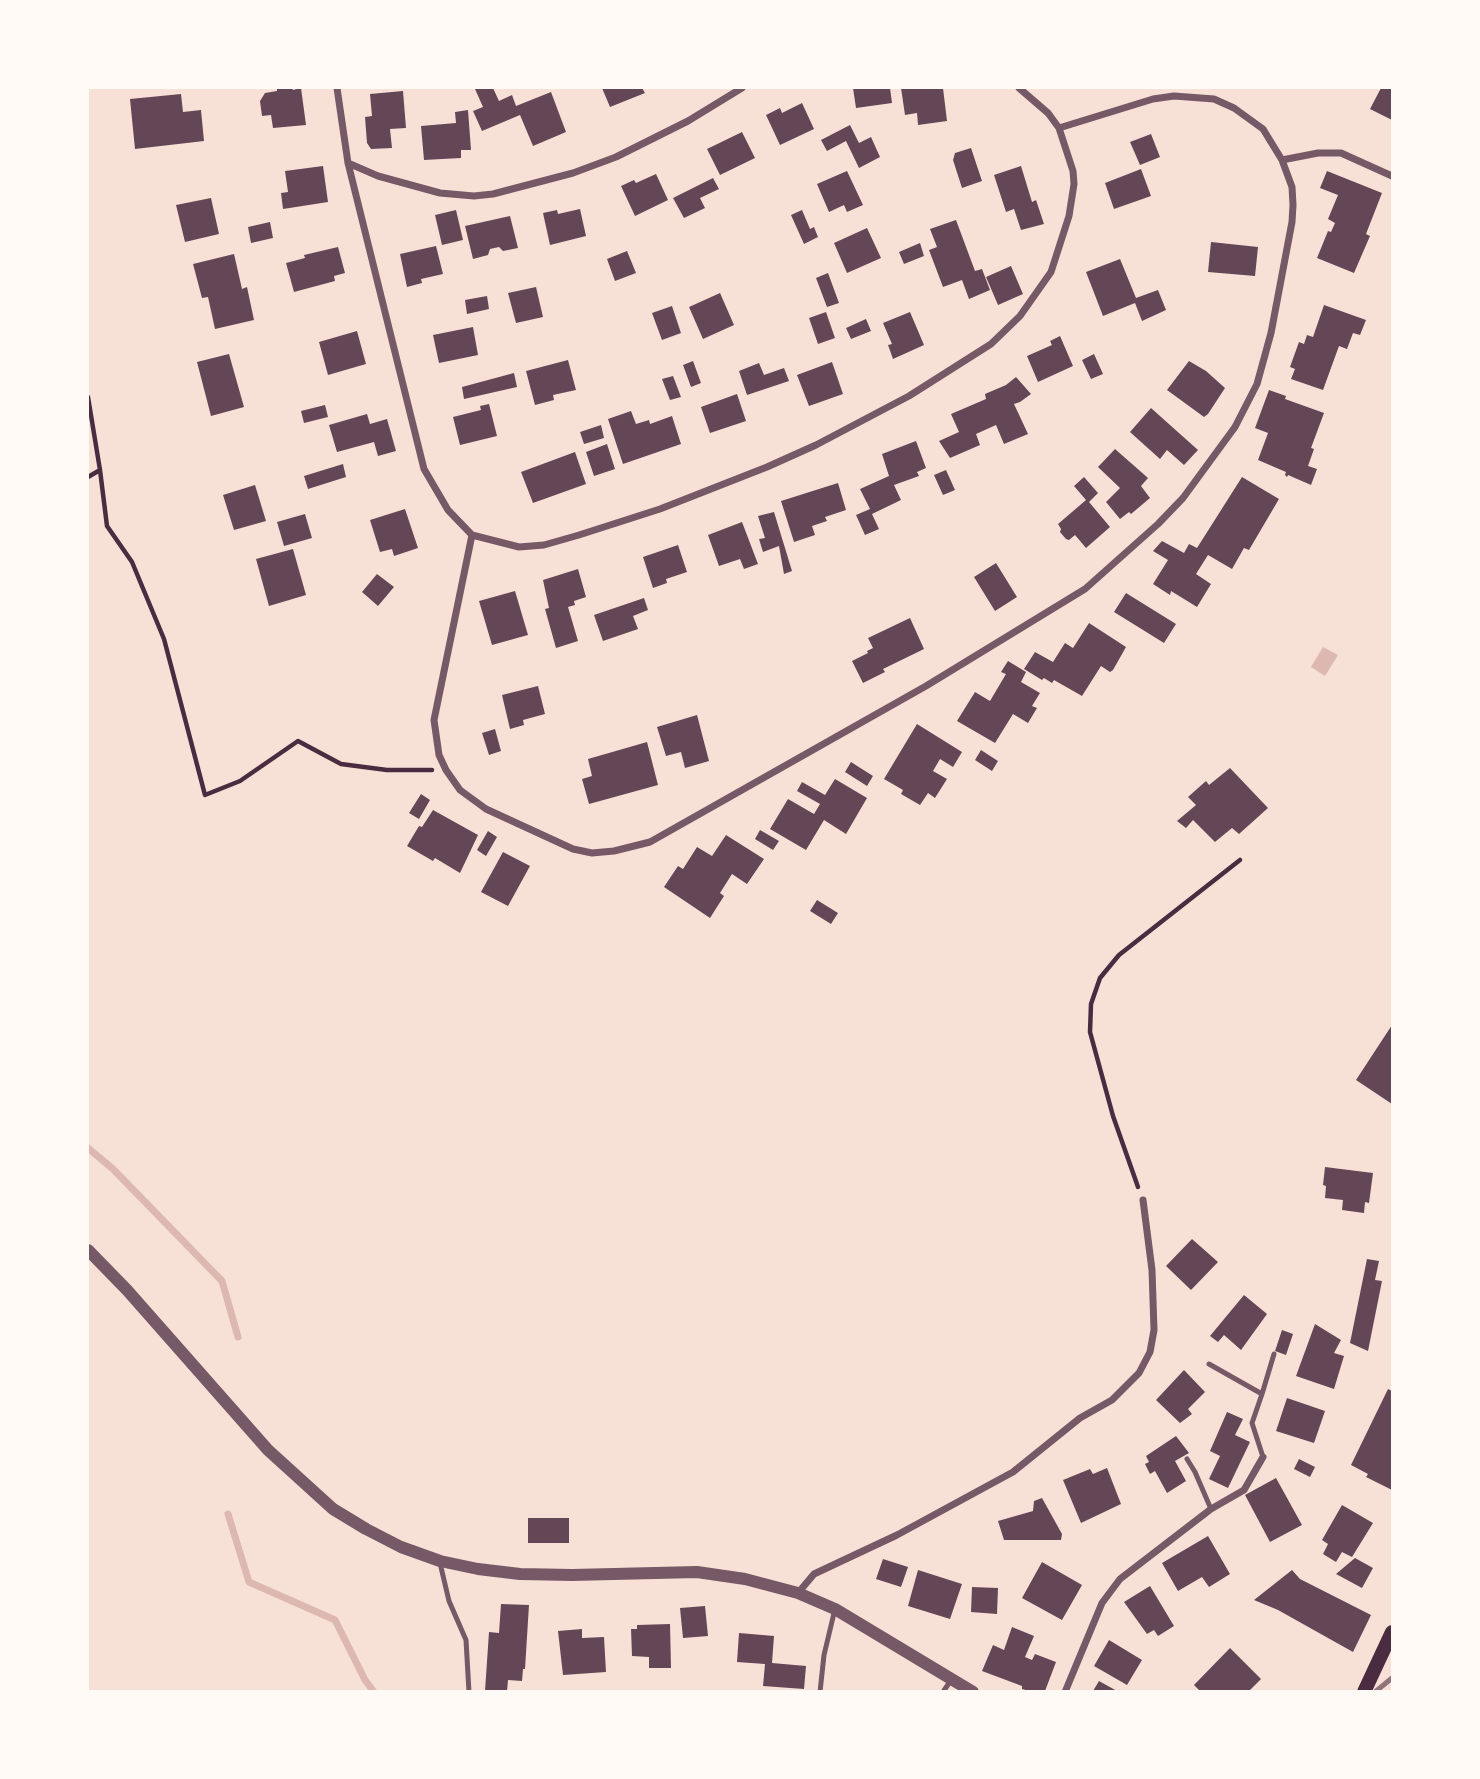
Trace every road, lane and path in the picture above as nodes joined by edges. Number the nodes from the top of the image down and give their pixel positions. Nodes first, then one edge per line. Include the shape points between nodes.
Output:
1 (337, 88) edge
2 (741, 88) edge
3 (1019, 88) edge
4 (1059, 128) junction
5 (1282, 160) junction
6 (348, 163) junction
7 (1392, 176) edge
8 (88, 397) edge
9 (100, 470) junction
10 (88, 477) edge
11 (472, 535) junction
12 (446, 770) junction
13 (1240, 860) dead end
14 (1143, 1200) joint
15 (88, 1250) edge
16 (1274, 1354) dead end
17 (1209, 1364) dead end
18 (1262, 1394) junction
19 (1263, 1457) joint
20 (1187, 1459) dead end
21 (1212, 1509) junction
22 (439, 1561) junction
23 (798, 1593) junction
24 (835, 1609) junction
25 (1392, 1632) edge
26 (952, 1679) junction
27 (469, 1692) edge
28 (820, 1692) edge
29 (943, 1692) edge
30 (973, 1692) edge
31 (1065, 1692) edge
32 (1363, 1692) edge

1 - 6 street
2 - 6 street via 616,157 493,194 440,193
3 - 4 street
4 - 5 street via 1153,99 1214,99 1263,129
4 - 11 street via 1074,179 1059,248 1036,295 991,344 909,396 816,444 660,509 544,545 519,547
5 - 7 street via 1340,153
5 - 12 street via 1292,187 1292,222 1257,384 1235,427 1183,498 1085,589 926,686 650,842 614,851 573,849 486,809 460,790
6 - 11 street via 424,469 448,510
8 - 9 path
9 - 10 path
9 - 12 path via 107,526 132,562 164,639 205,795 240,781 298,741 341,764
11 - 12 street via 433,720
13 - 14 path via 1119,955 1100,978 1091,1004 1093,1044
14 - 23 street via 1154,1330 1139,1373 1112,1400 1080,1418 1013,1472 814,1574
15 - 22 street via 305,1486 366,1530
16 - 18 lane
17 - 18 lane
18 - 19 lane via 1252,1423
19 - 21 street via 1244,1490
20 - 21 lane
21 - 31 street via 1120,1579 1102,1603
22 - 23 street via 520,1574 697,1572
22 - 27 lane via 466,1640
23 - 24 street
24 - 26 street
24 - 28 lane
25 - 32 main road
26 - 29 lane
26 - 30 street

